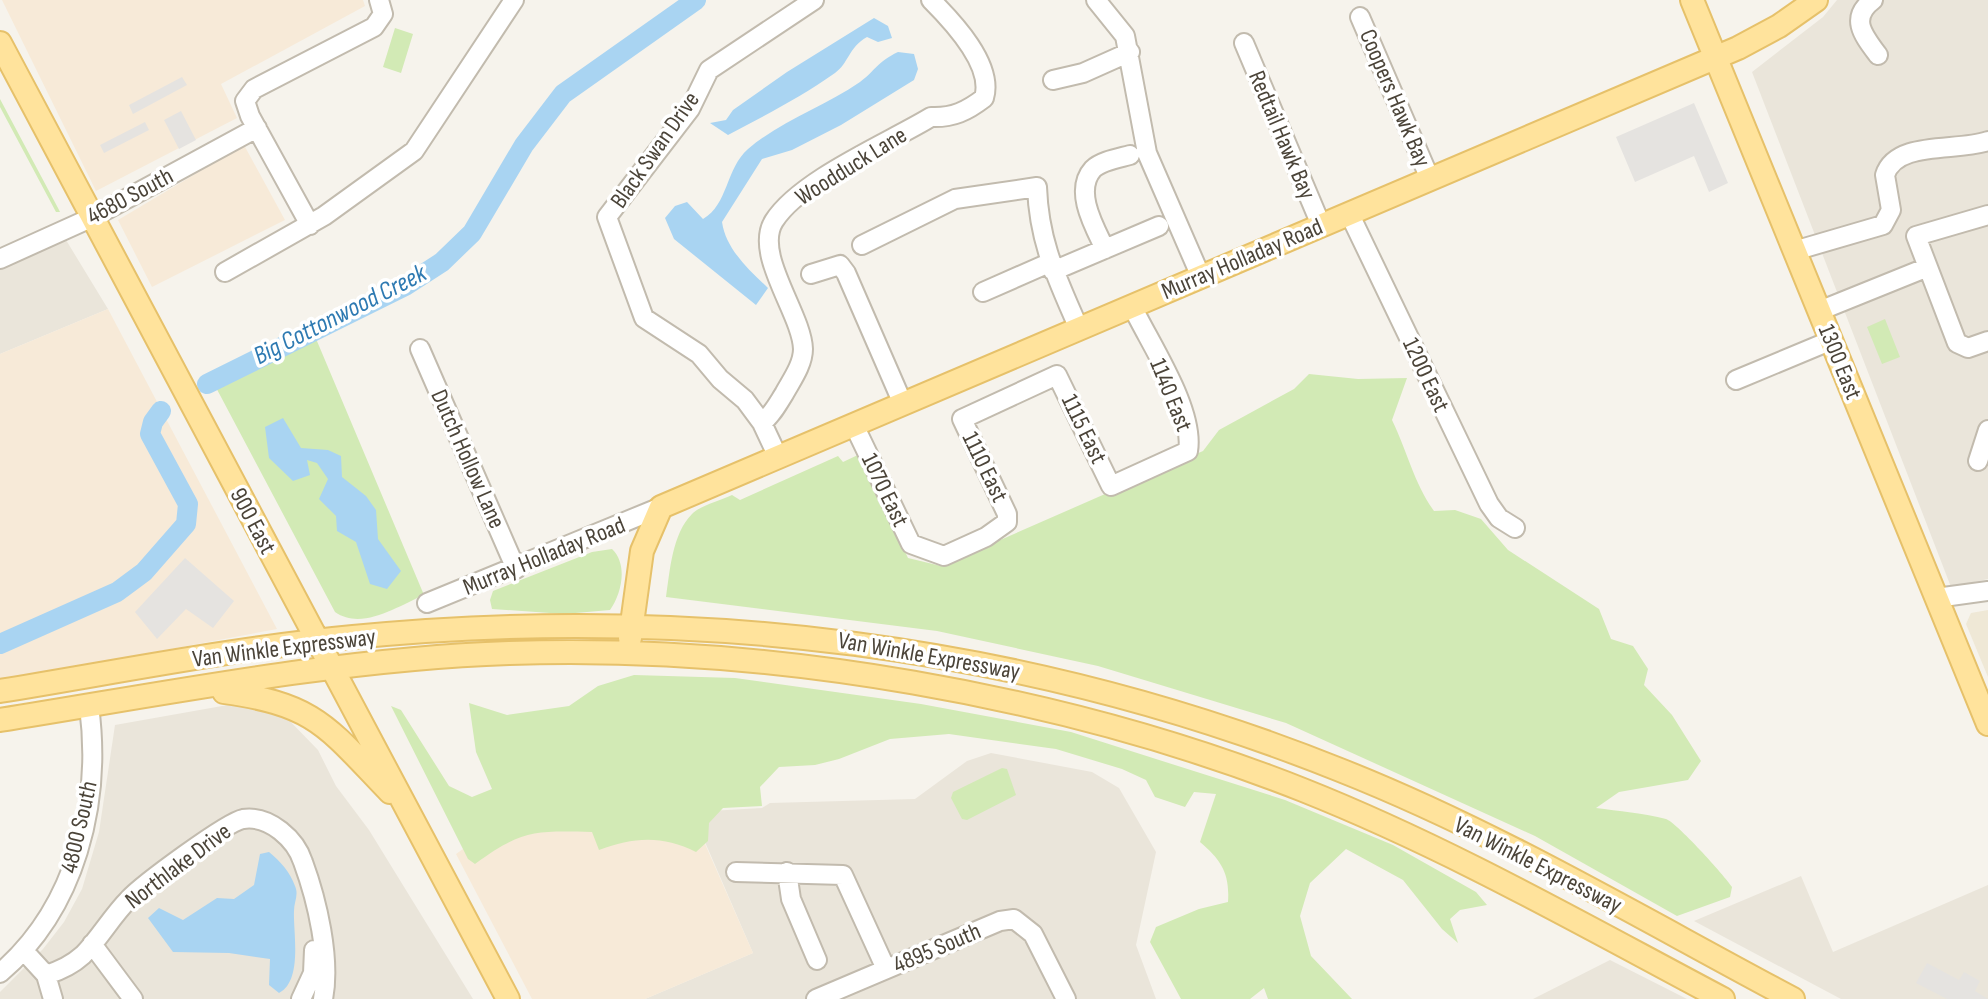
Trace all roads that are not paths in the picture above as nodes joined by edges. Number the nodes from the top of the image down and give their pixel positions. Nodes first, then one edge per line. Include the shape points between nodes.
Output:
1 (379, 0) edge
2 (514, 0) edge
3 (814, 0) edge
4 (931, 0) edge
5 (1096, 0) edge
6 (1692, 0) edge
7 (1816, 0) edge
8 (1871, 2) edge
9 (1360, 17) dead end
10 (0, 43) edge
11 (1244, 43) dead end
12 (1130, 52) junction
13 (1878, 55) dead end
14 (1714, 58) junction
15 (1053, 80) dead end
16 (257, 128) junction
17 (1988, 141) edge
18 (1130, 155) dead end
19 (1430, 179) junction
20 (1349, 213) junction
21 (1988, 215) edge
22 (93, 217) junction
23 (310, 225) junction
24 (1321, 225) junction
25 (1159, 226) dead end
26 (862, 245) dead end
27 (1105, 249) junction
28 (1794, 251) junction
29 (0, 259) edge
30 (1051, 267) junction
31 (1928, 267) junction
32 (225, 272) dead end
33 (811, 274) dead end
34 (1201, 277) junction
35 (983, 292) dead end
36 (1132, 306) junction
37 (1819, 311) junction
38 (1079, 329) junction
39 (1832, 340) junction
40 (1988, 341) edge
41 (420, 349) dead end
42 (1736, 380) dead end
43 (1011, 395) joint
44 (903, 404) junction
45 (762, 423) junction
46 (854, 425) junction
47 (1988, 430) edge
48 (778, 457) junction
49 (1978, 461) dead end
50 (1111, 486) joint
51 (661, 507) junction
52 (1007, 522) joint
53 (1515, 528) dead end
54 (516, 569) junction
55 (1988, 591) edge
56 (1936, 598) junction
57 (427, 603) dead end
58 (630, 626) junction
59 (317, 641) junction
60 (629, 652) junction
61 (202, 658) junction
62 (331, 667) junction
63 (201, 689) junction
64 (0, 691) edge
65 (0, 698) edge
66 (89, 706) junction
67 (0, 720) edge
68 (1988, 724) edge
69 (410, 813) junction
70 (736, 872) dead end
71 (787, 872) junction
72 (318, 928) junction
73 (92, 944) junction
74 (24, 951) junction
75 (817, 960) dead end
76 (886, 969) junction
77 (0, 973) edge
78 (46, 975) junction
79 (53, 999) edge
80 (133, 999) edge
81 (301, 999) edge
82 (323, 999) edge
83 (508, 999) edge
84 (816, 999) edge
85 (1066, 999) edge
86 (1723, 999) edge
87 (1793, 999) edge

1 - 16 street via 383,14 374,27 249,93 247,109
2 - 23 street via 422,144
3 - 45 street, Black Swan Drive via 709,70 690,109 607,217 644,318 699,354
4 - 45 street, Woodduck Lane via 973,53 985,78 984,98 968,111 931,117 822,179 801,192 773,222 770,254 803,349 794,377
5 - 12 street via 1119,24
6 - 14 main road, 1300 East
7 - 14 main road, Murray Holladay Road via 1779,26
8 - 13 street via 1859,15 1859,25
9 - 19 street, Coopers Hawk Bay
10 - 22 main road, 900 East
11 - 24 street, Redtail Hawk Bay
12 - 15 street
12 - 34 street via 1147,153
14 - 19 main road, Murray Holladay Road
14 - 28 main road, 1300 East
16 - 22 street, 4680 South
16 - 23 street
17 - 28 street via 1897,156 1885,175 1891,210 1883,225
18 - 27 street via 1099,165 1088,179 1085,202
19 - 20 main road, Murray Holladay Road
20 - 24 main road, Murray Holladay Road
20 - 53 street, 1200 East via 1489,504
21 - 31 street via 1916,236
22 - 29 street, 4680 South
22 - 59 main road, 900 East
23 - 32 street
24 - 34 main road, Murray Holladay Road
25 - 27 street
26 - 30 street via 955,199 1037,187 1039,229
27 - 30 street
28 - 37 main road, 1300 East
30 - 35 street
30 - 38 street
31 - 37 street
31 - 40 street via 1959,345 1968,348
33 - 44 street via 833,264 846,273
34 - 36 main road, Murray Holladay Road
36 - 38 main road, Murray Holladay Road
36 - 50 street, 1140 East via 1184,412 1190,438 1188,451
37 - 39 main road, 1300 East
38 - 44 main road, Murray Holladay Road
39 - 42 street
39 - 56 main road, 1300 East
41 - 54 street, Dutch Hollow Lane
43 - 50 street, 1115 East via 1057,375
43 - 52 street, 1110 East via 962,419
44 - 46 main road, Murray Holladay Road
45 - 48 street
46 - 48 main road, Murray Holladay Road
46 - 52 street, 1070 East via 911,544 944,556
47 - 49 street
48 - 51 main road, Murray Holladay Road
51 - 54 street, Murray Holladay Road
51 - 58 main road, Murray Holladay Road via 642,551
54 - 57 street, Murray Holladay Road
55 - 56 street
56 - 68 main road, 1300 East
58 - 59 main road, Van Winkle Expressway via 492,627
58 - 60 main road, Murray Holladay Road
58 - 87 main road, Van Winkle Expressway via 759,632 903,650 1062,680 1199,719 1346,772 1446,817
59 - 61 main road, Van Winkle Expressway
59 - 62 main road, 900 East
60 - 62 main road, Van Winkle Expressway via 507,653
60 - 86 main road, Van Winkle Expressway via 843,672 979,697 1173,744 1306,791 1424,843
61 - 64 main road, Van Winkle Expressway
61 - 66 main road via 107,690
62 - 63 main road, Van Winkle Expressway
62 - 69 main road, 900 East
63 - 66 main road, Van Winkle Expressway
63 - 69 main road via 270,698 305,712 326,726
65 - 66 main road via 18,702 60,697
66 - 67 main road, Van Winkle Expressway
66 - 74 street, 4800 South via 92,771 78,850 59,901
69 - 83 main road, 900 East
70 - 71 street
71 - 75 street via 791,899
71 - 76 street via 845,877
72 - 73 street, Northlake Drive via 298,848 281,831 242,819 138,891
72 - 81 street via 313,973
72 - 82 street via 325,953
73 - 78 street, Northlake Drive via 74,962
73 - 80 street
74 - 77 street, 4800 South
74 - 78 street
76 - 84 street, 4895 South
76 - 85 street, 4895 South via 1014,919 1030,928
78 - 79 street

